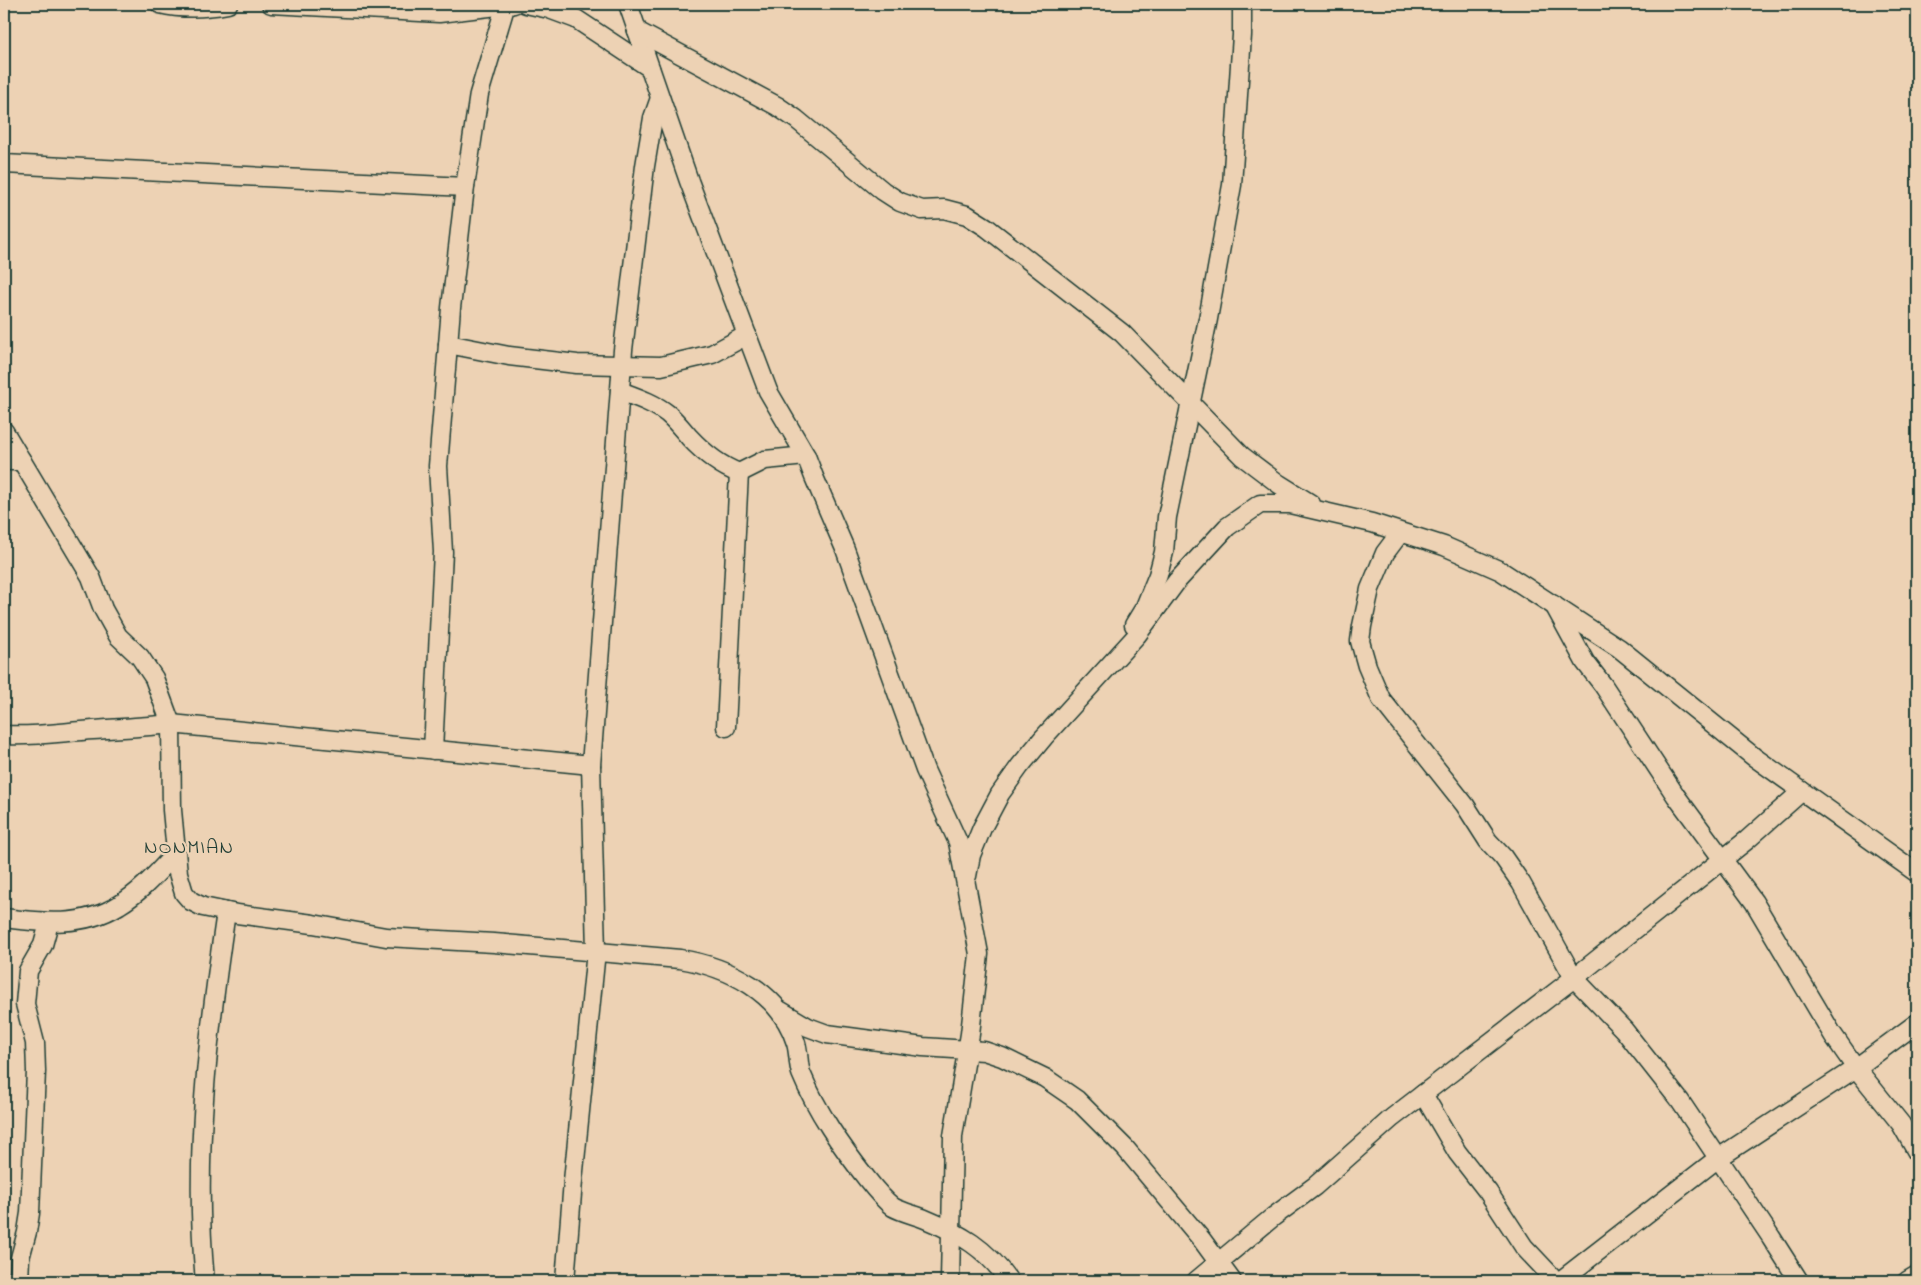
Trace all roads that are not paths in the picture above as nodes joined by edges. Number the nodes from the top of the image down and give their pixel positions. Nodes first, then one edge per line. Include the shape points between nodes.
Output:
1 (160, 4) edge
2 (228, 4) edge
3 (271, 4) edge
4 (506, 4) edge
5 (514, 4) edge
6 (526, 4) edge
7 (628, 4) edge
8 (1242, 4) edge
9 (638, 31) junction
10 (650, 68) junction
11 (660, 98) junction
12 (4, 164) edge
13 (465, 187) junction
14 (747, 335) junction
15 (448, 344) junction
16 (622, 366) junction
17 (620, 391) junction
18 (1190, 402) junction
19 (4, 431) edge
20 (806, 456) junction
21 (4, 461) edge
22 (22, 461) junction
23 (739, 473) junction
24 (1322, 511) junction
25 (1400, 533) junction
26 (1553, 603) junction
27 (1112, 665) junction
28 (171, 724) junction
29 (726, 727) dead end
30 (4, 735) edge
31 (433, 750) junction
32 (591, 765) junction
33 (1802, 791) junction
34 (176, 853) junction
35 (1722, 859) junction
36 (1917, 873) edge
37 (966, 884) junction
38 (226, 912) junction
39 (4, 918) edge
40 (49, 922) junction
41 (596, 951) junction
42 (1574, 978) junction
43 (781, 1011) junction
44 (1917, 1023) edge
45 (968, 1049) junction
46 (1856, 1068) junction
47 (1423, 1094) junction
48 (1917, 1152) edge
49 (1718, 1159) junction
50 (952, 1230) junction
51 (1218, 1262) junction
52 (1917, 1275) edge
53 (19, 1281) edge
54 (204, 1281) edge
55 (565, 1281) edge
56 (950, 1281) edge
57 (1009, 1281) edge
58 (1196, 1281) edge
59 (1232, 1281) edge
60 (1558, 1281) edge
61 (1799, 1281) edge
62 (1907, 1281) edge

1 - 2 street
3 - 4 street via 439,12
4 - 5 street
4 - 13 street via 479,94
6 - 10 street via 549,8 576,19
7 - 9 street
8 - 18 street via 1232,185
9 - 10 street
9 - 18 street via 777,106 900,202 922,210 967,215 986,227 1122,333
10 - 11 street
11 - 14 street
11 - 16 street via 647,156
12 - 13 street
13 - 15 street
14 - 16 street via 712,354 661,366
14 - 20 street via 768,391
15 - 16 street via 509,356
15 - 31 street via 438,466 443,552
16 - 17 street
17 - 23 street via 640,398 669,415 694,443
17 - 32 street
18 - 24 street via 1242,456
18 - 27 street via 1158,575 1145,607
19 - 22 street
20 - 23 street via 764,460
20 - 37 street via 845,549 925,770 958,842
21 - 22 street
22 - 28 street via 91,577 118,636 154,678
23 - 29 street
24 - 25 street
24 - 27 street via 1290,504 1260,504 1227,527 1177,580
25 - 26 street via 1470,556
25 - 42 street via 1385,553 1367,602 1360,641 1367,666 1381,698 1521,883
26 - 33 street via 1619,648 1720,732
26 - 35 street via 1585,662
27 - 37 street via 1044,738 1000,794 971,855
28 - 30 street via 62,734
28 - 31 street
28 - 34 street
31 - 32 street
32 - 41 street
33 - 35 street
33 - 36 street
34 - 38 street via 184,893 203,907
34 - 40 street via 119,905 88,918
35 - 42 street
35 - 46 street via 1754,902
37 - 45 street via 979,954
38 - 41 street via 386,937
38 - 54 street via 203,1100 200,1168
39 - 40 street
40 - 53 street via 43,945 28,971 25,1004 35,1043 36,1071 30,1213 20,1258
41 - 43 street via 704,963 725,970 754,988
41 - 55 street
42 - 47 street
42 - 49 street via 1624,1030 1680,1101
43 - 45 street via 827,1034 923,1047
43 - 50 street via 796,1044 800,1071 820,1114 868,1181 893,1206
44 - 46 street
45 - 50 street via 954,1136
45 - 51 street via 1002,1056 1028,1068 1077,1100 1125,1148
46 - 48 street via 1901,1124
46 - 49 street
47 - 51 street via 1316,1186
47 - 60 street via 1457,1152 1524,1247
49 - 60 street
49 - 61 street
50 - 56 street
50 - 57 street via 984,1251
51 - 58 street
51 - 59 street
52 - 62 street

